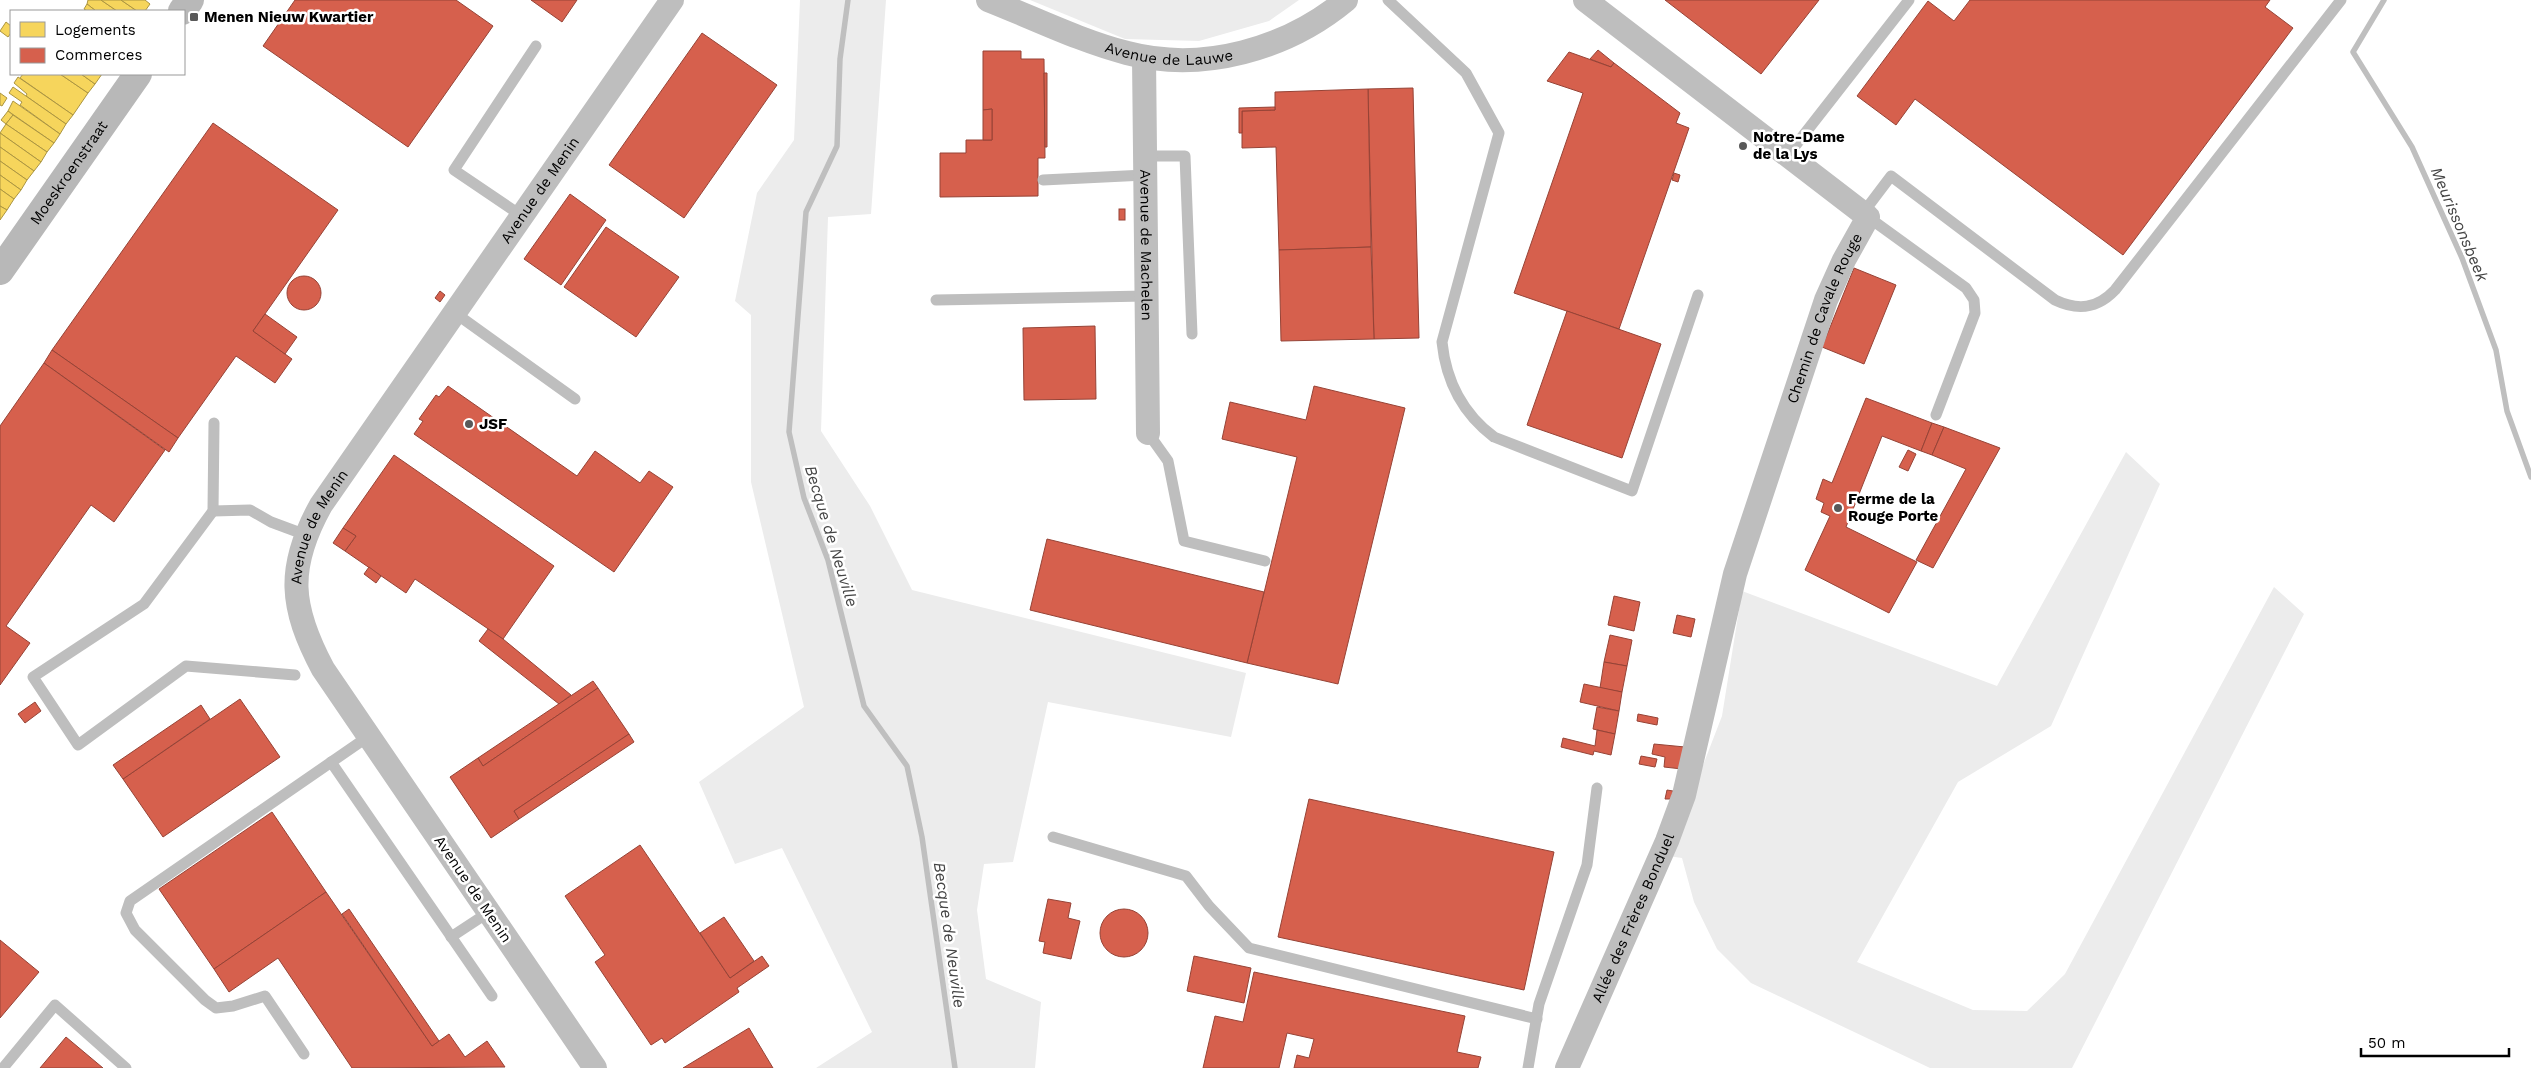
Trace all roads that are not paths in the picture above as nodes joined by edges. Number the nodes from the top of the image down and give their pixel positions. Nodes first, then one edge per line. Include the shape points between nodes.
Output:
1 (672, 0) edge
2 (988, 0) edge
3 (1346, 0) edge
4 (1388, 0) edge
5 (1585, 0) edge
6 (1909, 0) edge
7 (2341, 0) edge
8 (536, 46) dead end
9 (1144, 57) junction
10 (137, 75) edge
11 (1788, 155) junction
12 (1145, 166) junction
13 (1043, 180) dead end
14 (1866, 215) junction
15 (522, 216) junction
16 (0, 271) edge
17 (1698, 295) dead end
18 (1146, 296) junction
19 (936, 300) dead end
20 (455, 312) junction
21 (1192, 334) dead end
22 (575, 398) dead end
23 (1936, 415) dead end
24 (214, 423) dead end
25 (1148, 433) joint
26 (213, 511) junction
27 (306, 535) junction
28 (1265, 560) dead end
29 (295, 675) dead end
30 (369, 736) junction
31 (331, 762) junction
32 (1692, 764) joint
33 (1597, 788) dead end
34 (1053, 837) dead end
35 (489, 912) junction
36 (451, 937) junction
37 (492, 996) dead end
38 (1537, 1019) junction
39 (304, 1054) dead end
40 (3, 1068) edge
41 (126, 1068) edge
42 (595, 1068) edge
43 (1528, 1068) edge
44 (1567, 1068) edge

1 - 15 street, Avenue de Menin
2 - 9 street, Avenue de Lauwe via 1110,48
3 - 9 street, Avenue de Lauwe via 1293,34 1242,53 1187,60
4 - 17 lane via 1466,73 1499,133 1442,342 1454,389 1480,426 1494,436 1632,490
5 - 11 street, Chemin de Cavale Rouge
6 - 11 lane
7 - 14 lane via 2115,290 2092,306 2069,307 2055,300 1891,176
8 - 15 lane via 454,170
9 - 12 street, Avenue de Machelen
10 - 16 main road, Moeskroenstraat
11 - 14 street, Chemin de Cavale Rouge
12 - 13 lane
12 - 18 street, Avenue de Machelen
12 - 21 lane via 1185,156
14 - 23 lane via 1966,288 1974,300 1975,313
14 - 32 street, Chemin de Cavale Rouge via 1826,300 1738,565 1724,612
15 - 20 street, Avenue de Menin
18 - 19 lane
18 - 25 street, Avenue de Machelen
20 - 22 lane
20 - 27 street, Avenue de Menin via 321,505
24 - 26 lane
25 - 28 lane via 1168,461 1184,541
26 - 27 lane via 250,510
26 - 29 lane via 144,604 33,677 78,745 186,666
27 - 30 street, Avenue de Menin via 297,570 296,595 300,617 323,669
30 - 31 lane
30 - 35 street, Avenue de Menin
31 - 36 lane
31 - 39 lane via 130,901 126,913 135,930 216,1008 265,996
32 - 44 street, Allée des Frères Bonduel via 1667,841
33 - 38 lane via 1587,866 1539,1004
34 - 38 lane via 1186,876 1249,948
35 - 36 lane
35 - 42 street, Avenue de Menin
36 - 37 lane
38 - 43 lane
40 - 41 lane via 55,1005

